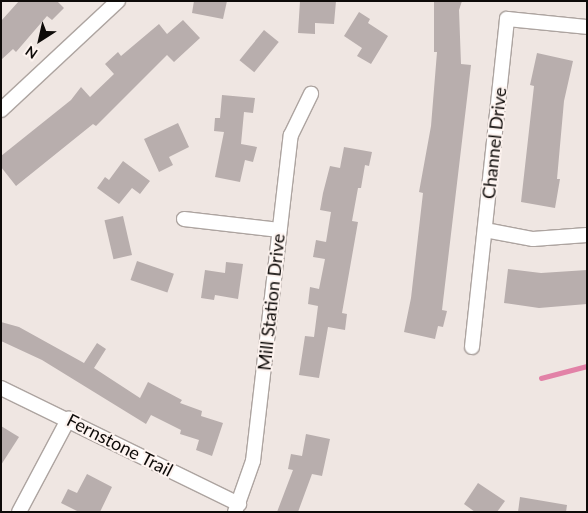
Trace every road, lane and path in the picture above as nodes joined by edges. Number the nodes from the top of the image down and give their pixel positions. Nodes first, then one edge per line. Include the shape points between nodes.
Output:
1 (118, 1) edge
2 (587, 26) edge
3 (311, 94) dead end
4 (1, 110) edge
5 (184, 219) dead end
6 (280, 230) junction
7 (485, 230) junction
8 (587, 235) edge
9 (472, 347) dead end
10 (1, 388) edge
11 (69, 418) junction
12 (237, 508) edge
13 (19, 512) edge

1 - 4 street
2 - 7 street, Channel Drive via 507,19
3 - 6 street, Mill Station Drive via 291,136
5 - 6 street
6 - 12 street, Mill Station Drive via 254,461
7 - 8 street via 533,239
7 - 9 street, Channel Drive
10 - 11 street, Fernstone Trail
11 - 12 street, Fernstone Trail
11 - 13 street

